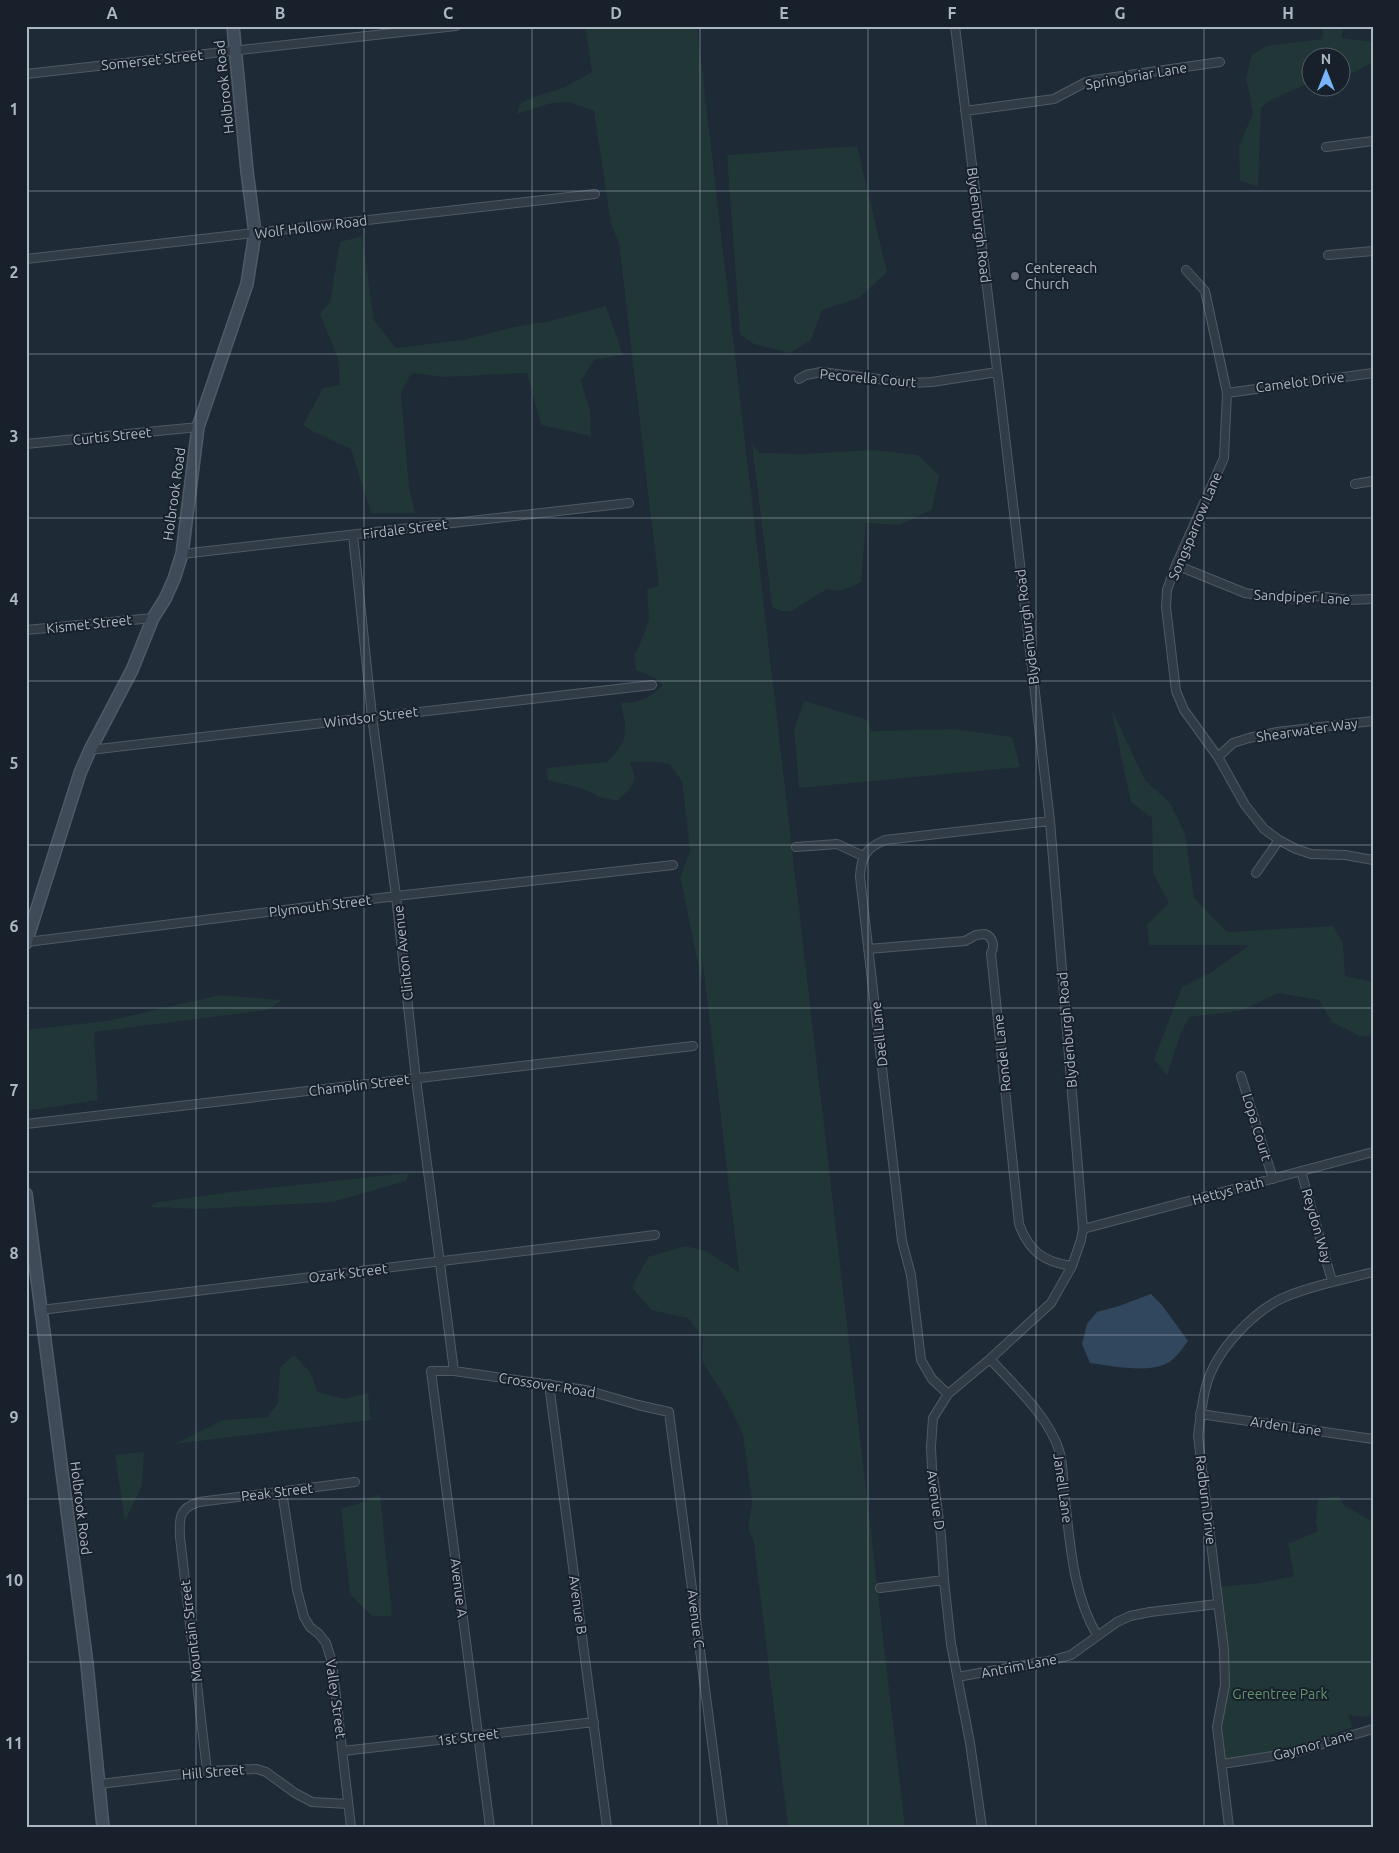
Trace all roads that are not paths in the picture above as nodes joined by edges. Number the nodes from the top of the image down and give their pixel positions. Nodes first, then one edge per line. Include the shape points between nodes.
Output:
1 (233, 26) edge
2 (456, 26) edge
3 (955, 26) edge
4 (236, 52) junction
5 (1220, 62) dead end
6 (26, 74) edge
7 (965, 111) junction
8 (1373, 141) edge
9 (1326, 147) dead end
10 (595, 194) dead end
11 (255, 233) junction
12 (1373, 250) edge
13 (1328, 255) dead end
14 (26, 259) edge
15 (1186, 270) dead end
16 (998, 372) junction
17 (1373, 373) edge
18 (800, 380) dead end
19 (1227, 393) junction
20 (198, 427) junction
21 (26, 444) edge
22 (1373, 481) edge
23 (1355, 484) dead end
24 (629, 503) dead end
25 (353, 535) junction
26 (182, 554) junction
27 (1176, 565) junction
28 (1373, 600) edge
29 (153, 618) junction
30 (26, 630) edge
31 (652, 685) dead end
32 (372, 716) junction
33 (1373, 721) edge
34 (90, 750) junction
35 (1218, 757) junction
36 (1050, 821) junction
37 (1279, 840) junction
38 (796, 847) dead end
39 (863, 856) junction
40 (1373, 860) edge
41 (673, 865) dead end
42 (1256, 873) dead end
43 (396, 896) junction
44 (26, 943) edge
45 (868, 949) junction
46 (693, 1046) dead end
47 (1241, 1076) dead end
48 (416, 1079) junction
49 (26, 1124) edge
50 (1373, 1152) edge
51 (1301, 1171) junction
52 (1273, 1178) junction
53 (26, 1194) edge
54 (1083, 1229) junction
55 (655, 1235) dead end
56 (439, 1262) junction
57 (1072, 1266) junction
58 (1373, 1272) edge
59 (1332, 1281) junction
60 (41, 1310) junction
61 (990, 1359) junction
62 (454, 1371) junction
63 (549, 1384) junction
64 (948, 1394) junction
65 (669, 1412) joint
66 (1200, 1414) junction
67 (1373, 1439) edge
68 (355, 1482) dead end
69 (282, 1491) junction
70 (199, 1502) joint
71 (944, 1580) junction
72 (880, 1588) dead end
73 (1217, 1604) junction
74 (1097, 1636) junction
75 (957, 1677) junction
76 (594, 1722) junction
77 (1373, 1729) edge
78 (478, 1736) junction
79 (343, 1751) junction
80 (1222, 1764) junction
81 (207, 1771) junction
82 (100, 1784) junction
83 (348, 1804) junction
84 (103, 1827) edge
85 (351, 1827) edge
86 (490, 1827) edge
87 (607, 1827) edge
88 (723, 1827) edge
89 (982, 1827) edge
90 (1229, 1827) edge

1 - 4 street, Holbrook Road
2 - 4 street, Somerset Street
3 - 7 street, Blydenburgh Road
4 - 6 street, Somerset Street
4 - 11 street, Holbrook Road
5 - 7 street, Springbriar Lane via 1094,80 1054,99
7 - 16 street, Blydenburgh Road
8 - 9 street
10 - 11 street, Wolf Hollow Road
11 - 14 street, Wolf Hollow Road
11 - 20 street, Holbrook Road via 247,284
12 - 13 street
15 - 19 street, Songsparrow Lane via 1205,291
16 - 18 street, Pecorella Court via 917,382 821,372 806,375
16 - 36 street, Blydenburgh Road
17 - 19 street, Camelot Drive
19 - 27 street, Songsparrow Lane via 1224,458
20 - 21 street, Curtis Street
20 - 26 street, Holbrook Road
22 - 23 street
24 - 25 street, Firdale Street
25 - 26 street, Firdale Street
25 - 32 street, Clinton Avenue
26 - 29 street, Holbrook Road via 165,599
27 - 28 street, Sandpiper Lane via 1246,593 1301,599 1317,596
27 - 35 street, Songsparrow Lane via 1167,590 1166,607 1176,691 1184,710
29 - 30 street, Kismet Street
29 - 34 street, Holbrook Road via 132,670
31 - 32 street, Windsor Street
32 - 34 street, Windsor Street
32 - 43 street, Clinton Avenue
33 - 35 street, Shearwater Way via 1249,738 1233,743
34 - 44 street, Holbrook Road via 80,772
35 - 37 street, Songsparrow Lane via 1246,806 1264,829
36 - 39 street via 894,838 878,843
36 - 54 street, Blydenburgh Road
37 - 40 street, Songsparrow Lane via 1311,854
37 - 42 street
38 - 39 street via 837,844
39 - 45 street, Daell Lane via 860,877
41 - 43 street, Plymouth Street
43 - 44 street, Plymouth Street
43 - 48 street, Clinton Avenue
45 - 57 street, Rondel Lane via 965,941 985,934 992,939 1019,1224 1035,1252 1057,1264
45 - 64 street, Daell Lane via 902,1241 911,1275 919,1348 926,1371
46 - 48 street, Champlin Street
47 - 52 street, Lopa Court
48 - 49 street, Champlin Street
48 - 56 street, Clinton Avenue
50 - 51 street, Hettys Path
51 - 52 street, Hettys Path
51 - 59 street, Reydon Way
52 - 54 street, Hettys Path
53 - 60 street, Holbrook Road
54 - 57 street, Avenue D
55 - 56 street, Ozark Street
56 - 60 street, Ozark Street
56 - 62 street, Clinton Avenue
57 - 61 street, Avenue D via 1051,1303
58 - 59 street, Radburn Drive
59 - 66 street, Radburn Drive via 1284,1298 1245,1325 1213,1367
60 - 82 street, Holbrook Road
61 - 64 street, Avenue D
61 - 74 street, Janell Lane via 1044,1420 1059,1450 1080,1599
62 - 63 street, Crossover Road
62 - 78 street, Avenue A via 432,1371
63 - 65 street, Crossover Road via 586,1390
63 - 76 street, Avenue B
64 - 71 street, Avenue D via 933,1418 931,1447
65 - 88 street, Avenue C
66 - 67 street, Arden Lane
66 - 73 street, Radburn Drive via 1198,1436
68 - 69 street, Peak Street
69 - 70 street, Peak Street
69 - 79 street, Valley Street via 304,1616 326,1643 332,1662
70 - 81 street, Mountain Street via 185,1509 180,1516 179,1527
71 - 72 street
71 - 75 street, Avenue D
73 - 74 street, Antrim Lane via 1130,1616
73 - 80 street, Radburn Drive via 1224,1650 1225,1685 1217,1727
74 - 75 street, Antrim Lane via 1070,1655 1053,1660
75 - 89 street, Avenue D
76 - 78 street, 1st Street
76 - 87 street, Avenue B
77 - 80 street, Gaymor Lane via 1292,1753
78 - 79 street, 1st Street
78 - 86 street, Avenue A
79 - 83 street, Valley Street
80 - 90 street, Radburn Drive
81 - 82 street, Hill Street
81 - 83 street, Hill Street via 256,1769 312,1802
82 - 84 street, Holbrook Road
83 - 85 street, Valley Street

